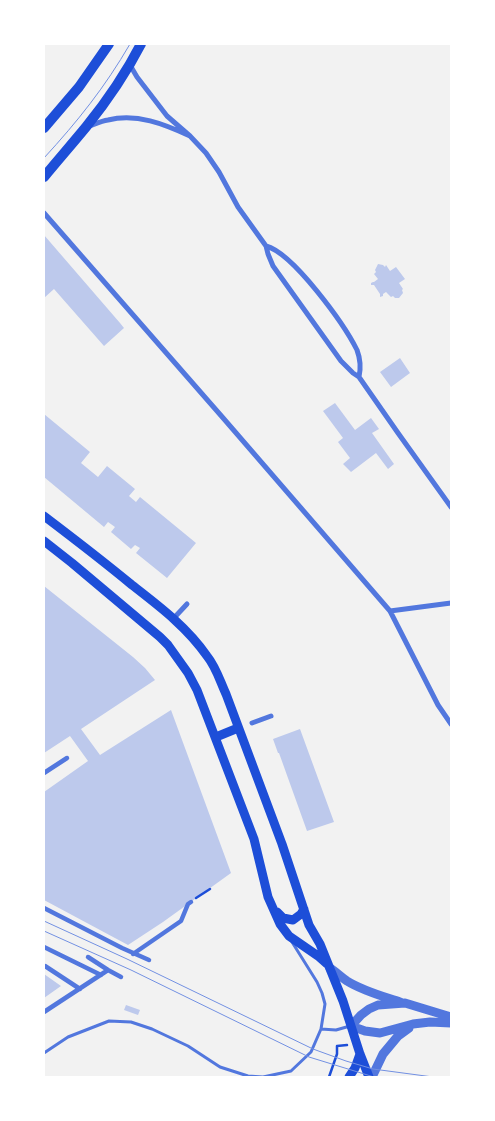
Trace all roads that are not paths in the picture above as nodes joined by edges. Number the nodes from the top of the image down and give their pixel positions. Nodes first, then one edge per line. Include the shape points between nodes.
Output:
1 (109, 44) edge
2 (141, 44) edge
3 (130, 64) junction
4 (86, 127) junction
5 (44, 128) edge
6 (190, 136) junction
7 (44, 177) edge
8 (44, 213) edge
9 (266, 246) junction
10 (360, 376) junction
11 (451, 507) edge
12 (44, 516) edge
13 (44, 541) edge
14 (451, 603) edge
15 (187, 604) dead end
16 (390, 611) junction
17 (173, 619) junction
18 (270, 716) dead end
19 (252, 723) dead end
20 (451, 724) edge
21 (238, 728) junction
22 (216, 737) junction
23 (68, 758) dead end
24 (44, 773) edge
25 (191, 902) road end
26 (44, 908) edge
27 (273, 908) junction
28 (304, 909) junction
29 (284, 930) junction
30 (44, 947) edge
31 (133, 954) junction
32 (88, 957) dead end
33 (148, 960) dead end
34 (45, 966) dead end
35 (330, 968) junction
36 (108, 970) junction
37 (101, 975) junction
38 (121, 977) dead end
39 (80, 989) junction
40 (405, 1004) junction
41 (44, 1012) edge
42 (451, 1017) edge
43 (413, 1024) junction
44 (451, 1024) edge
45 (351, 1026) junction
46 (321, 1029) junction
47 (44, 1053) edge
48 (360, 1054) junction
49 (349, 1077) edge
50 (371, 1077) edge

1 - 5 main road via 79,87
2 - 3 main road
3 - 4 main road
3 - 6 street via 167,116
4 - 6 street via 107,120 133,118 150,120
4 - 7 main road
6 - 9 street via 204,150
8 - 16 street
9 - 10 street via 273,266 340,361
9 - 10 street via 285,257 305,277 333,313 357,351
10 - 11 street
12 - 17 main road
13 - 22 main road via 168,645 188,672
14 - 16 street
15 - 17 street
16 - 20 street
17 - 21 main road via 209,658
18 - 19 street
21 - 22 main road
21 - 28 main road
22 - 27 main road via 254,839
23 - 24 street
25 - 31 street via 181,921
26 - 31 street
27 - 28 main road via 288,920 298,918
27 - 29 main road
28 - 35 main road
29 - 35 main road
29 - 46 lane via 322,992 325,1004
30 - 37 street
31 - 33 street
32 - 36 street
34 - 39 street
35 - 40 street via 362,989
35 - 45 main road
36 - 37 street
36 - 38 street
37 - 39 street
39 - 41 street
40 - 42 street
40 - 45 street via 378,1005 360,1015
43 - 44 street
43 - 45 street via 380,1033
43 - 50 street via 383,1054
45 - 46 lane
45 - 48 main road
46 - 47 lane via 311,1052 292,1070 263,1077 220,1067 188,1046 132,1022 109,1021 68,1037
48 - 49 main road
48 - 50 main road

